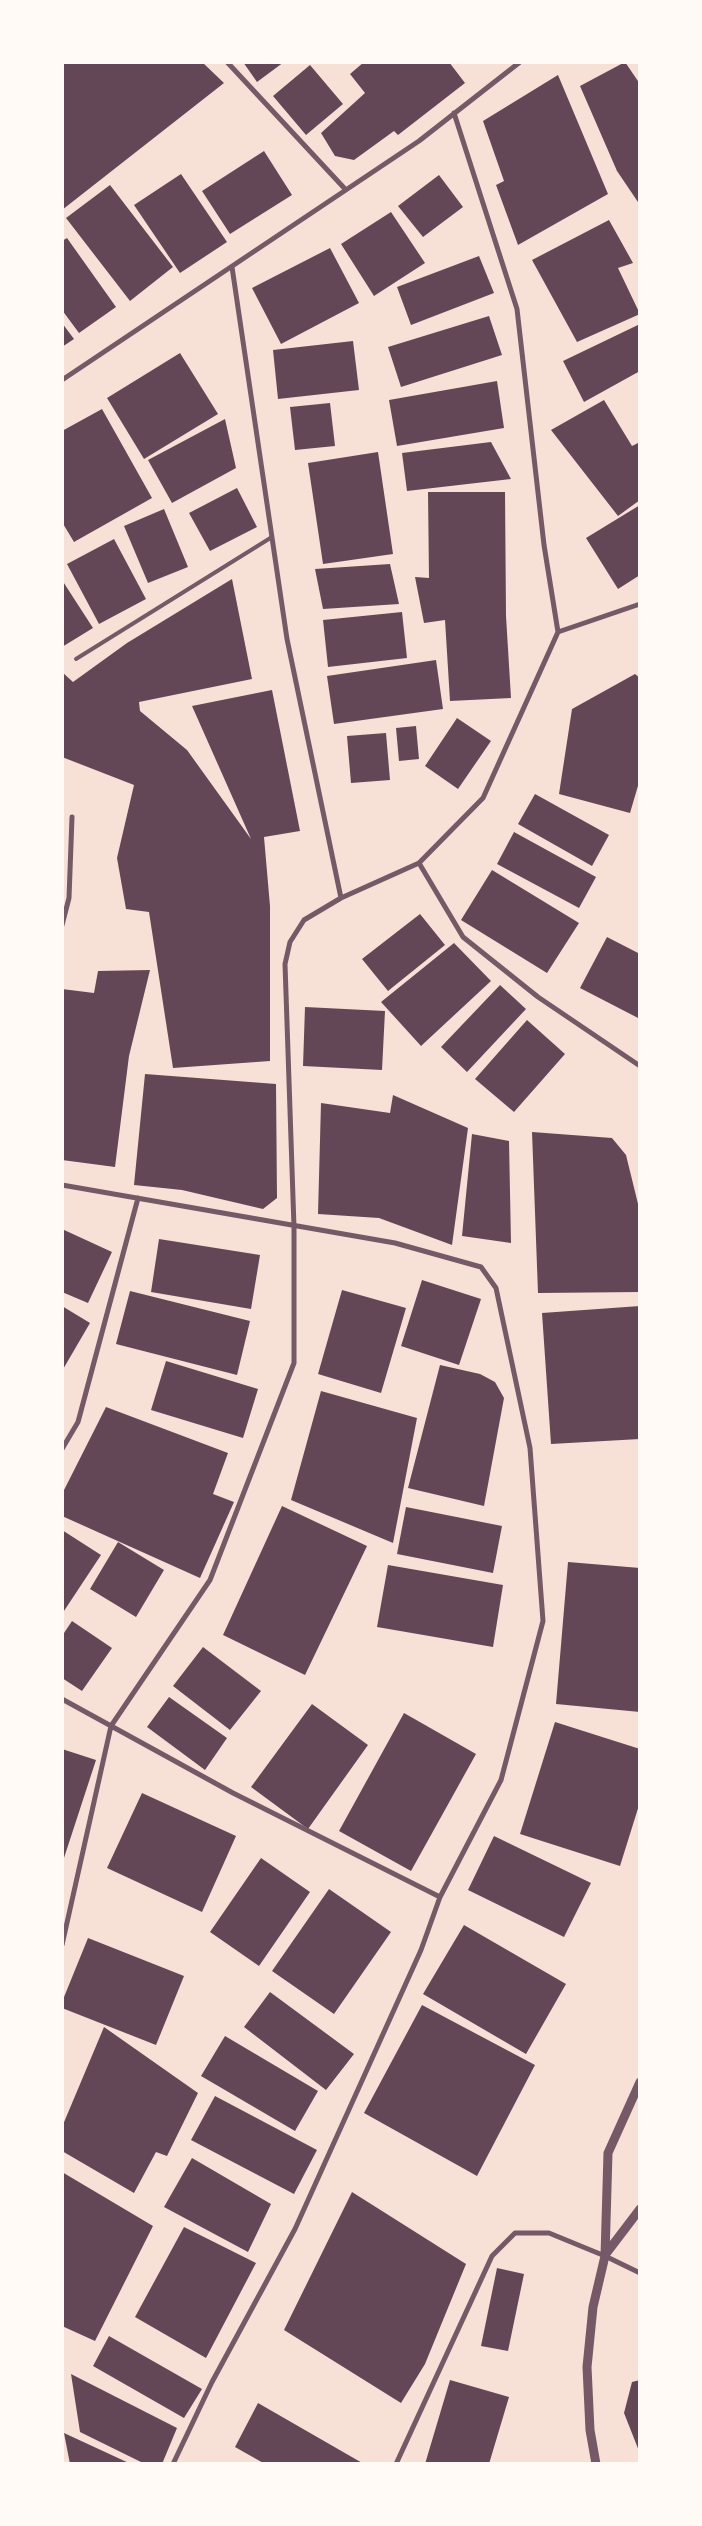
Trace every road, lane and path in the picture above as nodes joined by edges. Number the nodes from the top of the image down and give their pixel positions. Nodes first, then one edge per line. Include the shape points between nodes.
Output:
1 (227, 62) edge
2 (520, 62) edge
3 (454, 113) junction
4 (346, 190) junction
5 (232, 267) junction
6 (62, 380) edge
7 (272, 537) junction
8 (640, 604) edge
9 (558, 632) junction
10 (76, 659) dead end
11 (72, 817) dead end
12 (419, 862) junction
13 (340, 898) junction
14 (62, 925) edge
15 (640, 1066) edge
16 (62, 1185) edge
17 (138, 1198) junction
18 (294, 1227) junction
19 (62, 1450) edge
20 (62, 1699) edge
21 (111, 1726) junction
22 (440, 1897) junction
23 (62, 1945) edge
24 (640, 2082) edge
25 (640, 2209) edge
26 (605, 2256) junction
27 (640, 2273) edge
28 (172, 2464) edge
29 (396, 2464) edge
30 (596, 2464) edge

1 - 4 street
2 - 3 street
3 - 4 street
3 - 9 street via 517,309 544,545
4 - 5 street
5 - 6 street
5 - 7 street
7 - 10 lane
7 - 13 street via 286,639
8 - 9 street
9 - 12 street via 483,798
11 - 14 street via 69,898
12 - 13 street
12 - 15 street via 463,937 538,997
13 - 18 street via 304,920 290,942 285,964
16 - 17 street
17 - 18 street
17 - 19 street via 78,1422
18 - 21 street via 294,1363 210,1580
18 - 22 street via 395,1243 480,1267 496,1288 530,1448 543,1621 501,1780
20 - 21 street
21 - 22 street via 233,1793
21 - 23 street
22 - 28 street via 421,1950 295,2229 212,2382
24 - 26 street via 608,2153
25 - 26 street
26 - 27 street
26 - 29 street via 549,2233 515,2234 492,2256
26 - 30 street via 593,2307 587,2368 590,2430

